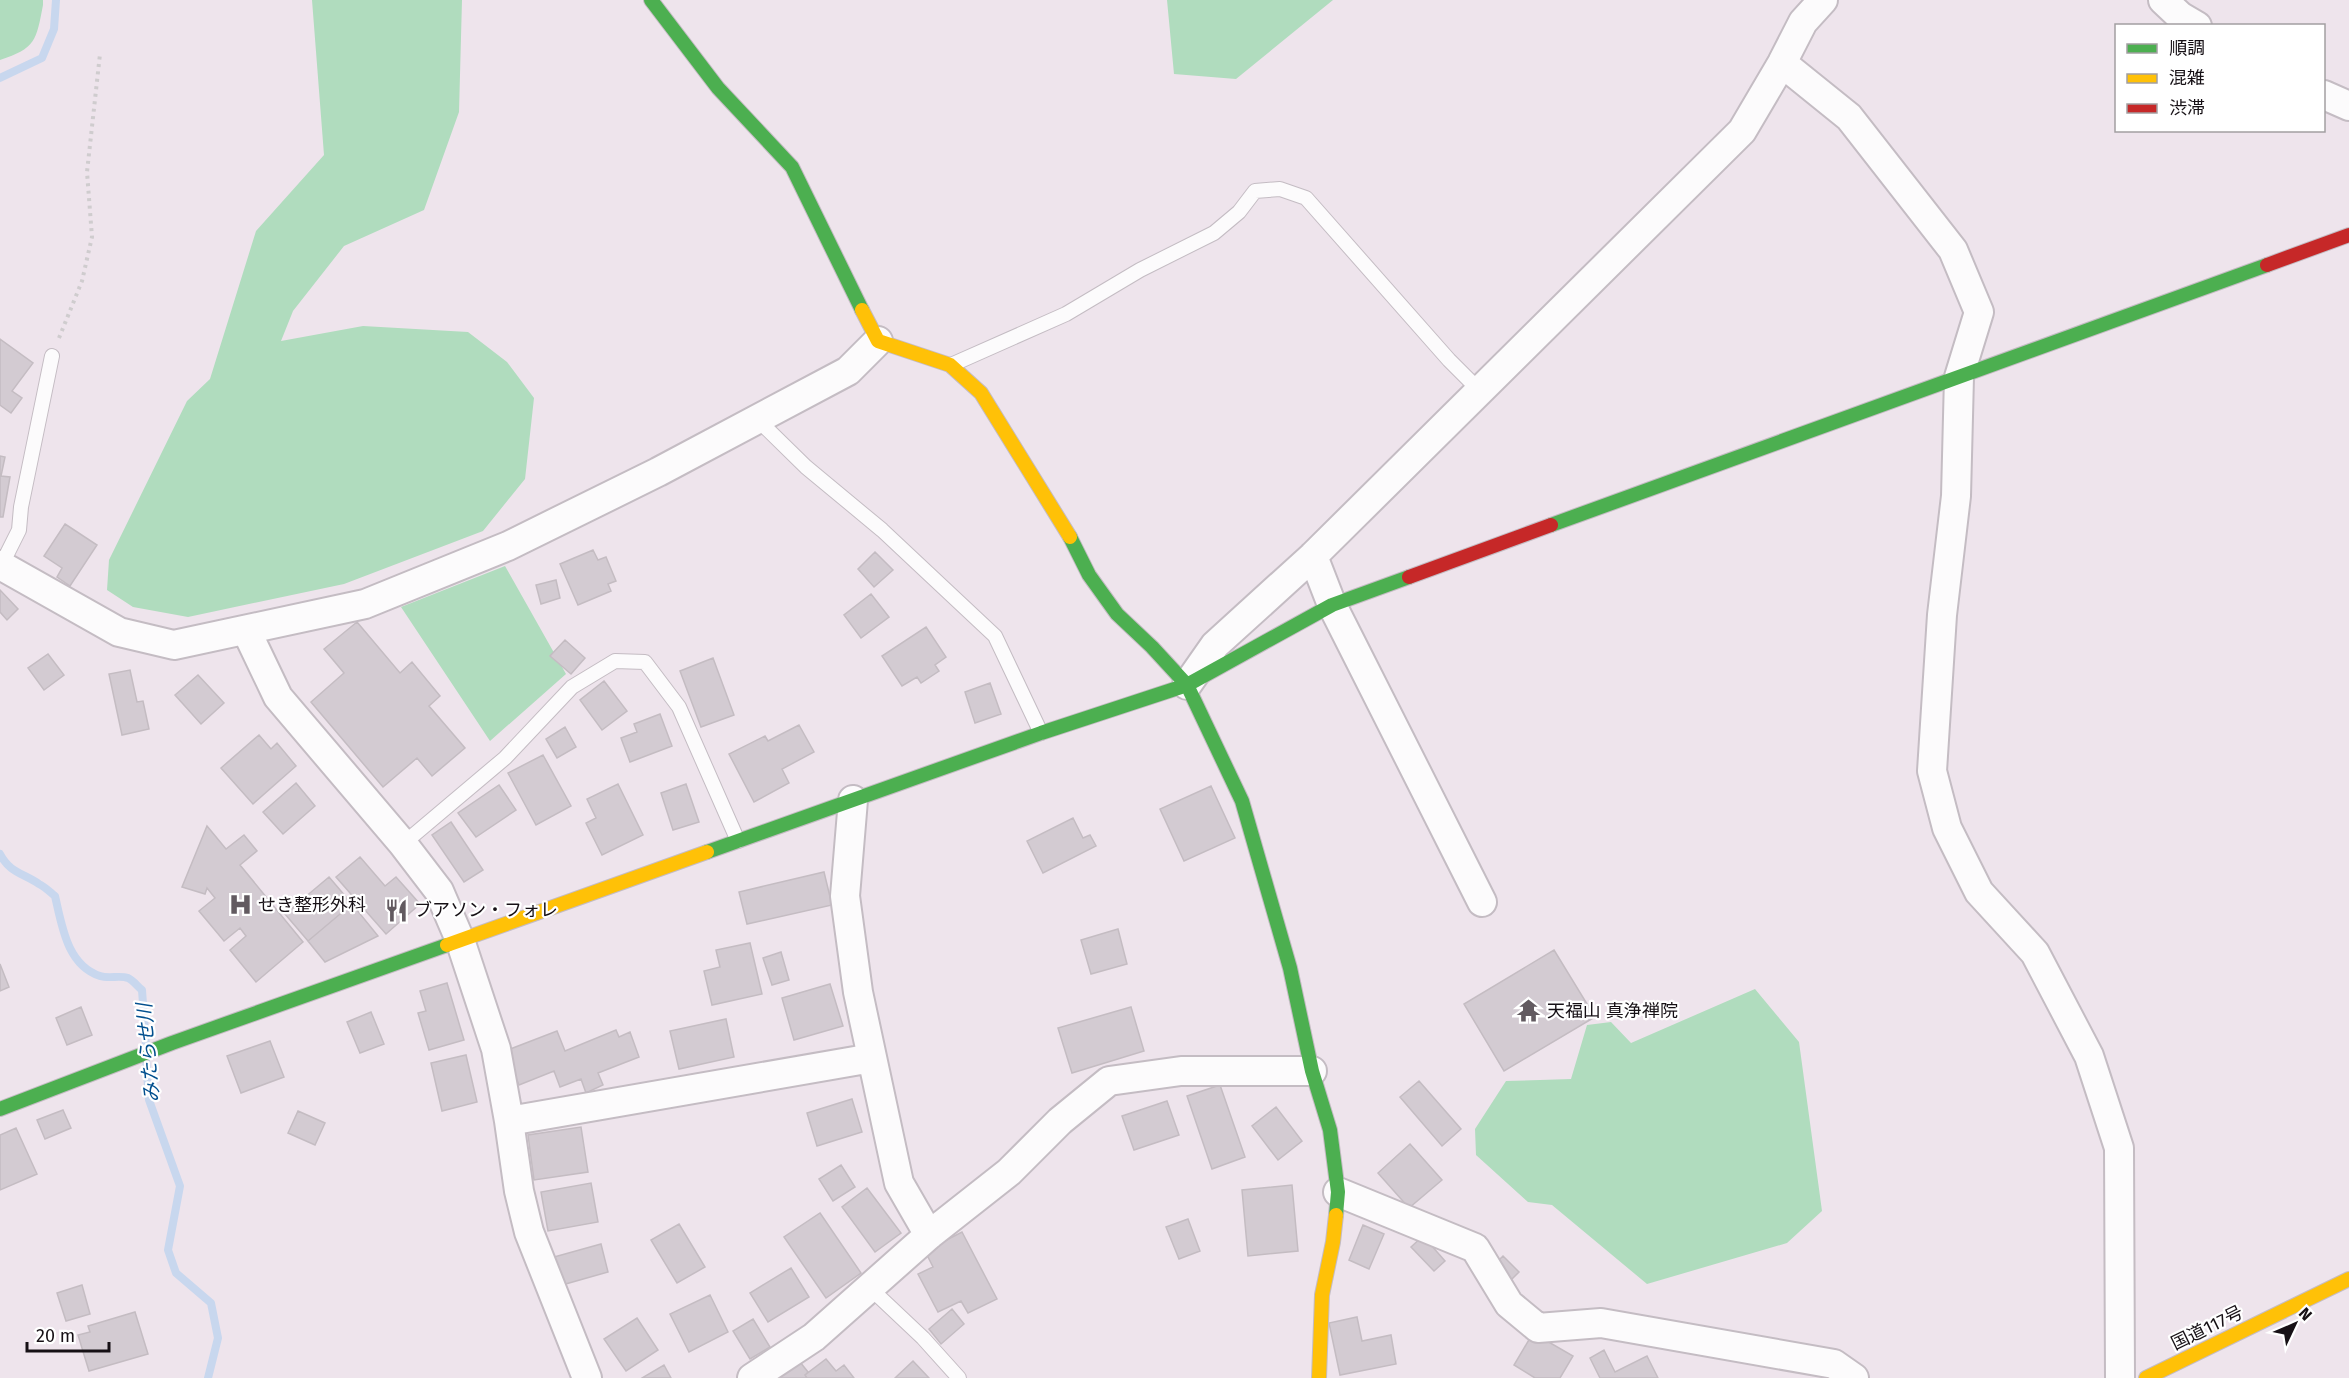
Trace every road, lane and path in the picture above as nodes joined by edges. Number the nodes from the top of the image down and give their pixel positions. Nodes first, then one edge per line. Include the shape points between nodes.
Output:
1 (651, 0) edge
2 (1823, 0) edge
3 (2163, 0) edge
4 (2194, 24) edge
5 (100, 54) dead end
6 (1782, 63) junction
7 (2325, 95) edge
8 (2349, 106) edge
9 (2349, 236) edge
10 (878, 341) junction
11 (52, 356) joint
12 (950, 365) junction
13 (1959, 377) junction
14 (1480, 391) junction
15 (758, 420) junction
16 (1313, 556) junction
17 (1, 566) edge
18 (1332, 605) junction
19 (246, 630) junction
20 (1187, 685) junction
21 (1041, 733) junction
22 (853, 800) junction
23 (738, 841) junction
24 (403, 844) junction
25 (1482, 902) dead end
26 (460, 940) junction
27 (872, 1058) junction
28 (1312, 1071) junction
29 (0, 1109) edge
30 (509, 1121) junction
31 (1338, 1192) junction
32 (929, 1235) junction
33 (2349, 1279) edge
34 (870, 1288) junction
35 (587, 1378) edge
36 (752, 1378) edge
37 (959, 1378) edge
38 (1319, 1378) edge
39 (1854, 1378) edge
40 (2120, 1378) edge
41 (2146, 1378) edge

1 - 10 main road via 718,88 792,167
2 - 6 street via 1803,22
3 - 4 street
5 - 11 path via 87,172 92,237 82,282
6 - 13 street via 1849,117 1953,250 1979,312
6 - 14 street via 1742,131
7 - 8 street
9 - 13 main road
10 - 12 main road
10 - 15 street via 848,372
11 - 17 lane via 19,530
12 - 14 lane via 1066,314 1140,270 1214,233 1239,212 1255,191 1280,189 1306,198
12 - 20 main road via 981,393 1062,521 1089,575 1117,614
13 - 18 main road
13 - 40 street via 1956,496 1942,615 1932,771 1947,828 1979,892 2035,953 2089,1056 2119,1148
14 - 16 street
15 - 19 street via 508,546 387,596
15 - 21 lane via 995,636
16 - 18 street
16 - 20 street via 1215,645
17 - 19 street via 119,632 174,645
18 - 20 main road
18 - 25 street
19 - 24 street via 278,697
20 - 21 main road
20 - 28 main road via 1242,801 1290,968
21 - 22 main road
22 - 23 main road
22 - 27 street via 845,896
23 - 24 lane via 679,707 645,662 615,661 572,687 505,758
23 - 26 main road
24 - 26 street via 439,891
26 - 29 main road via 172,1042
26 - 30 street via 496,1049
27 - 30 street
27 - 32 street via 899,1183
28 - 31 main road via 1330,1130
28 - 32 street via 1181,1071 1109,1081 1060,1121 1009,1172
30 - 35 street via 529,1232
31 - 38 main road via 1322,1295
31 - 39 street via 1475,1248 1509,1304 1538,1328 1601,1323 1834,1364
32 - 34 street
33 - 41 main road, 国道117号
34 - 36 street via 814,1337
34 - 37 lane

